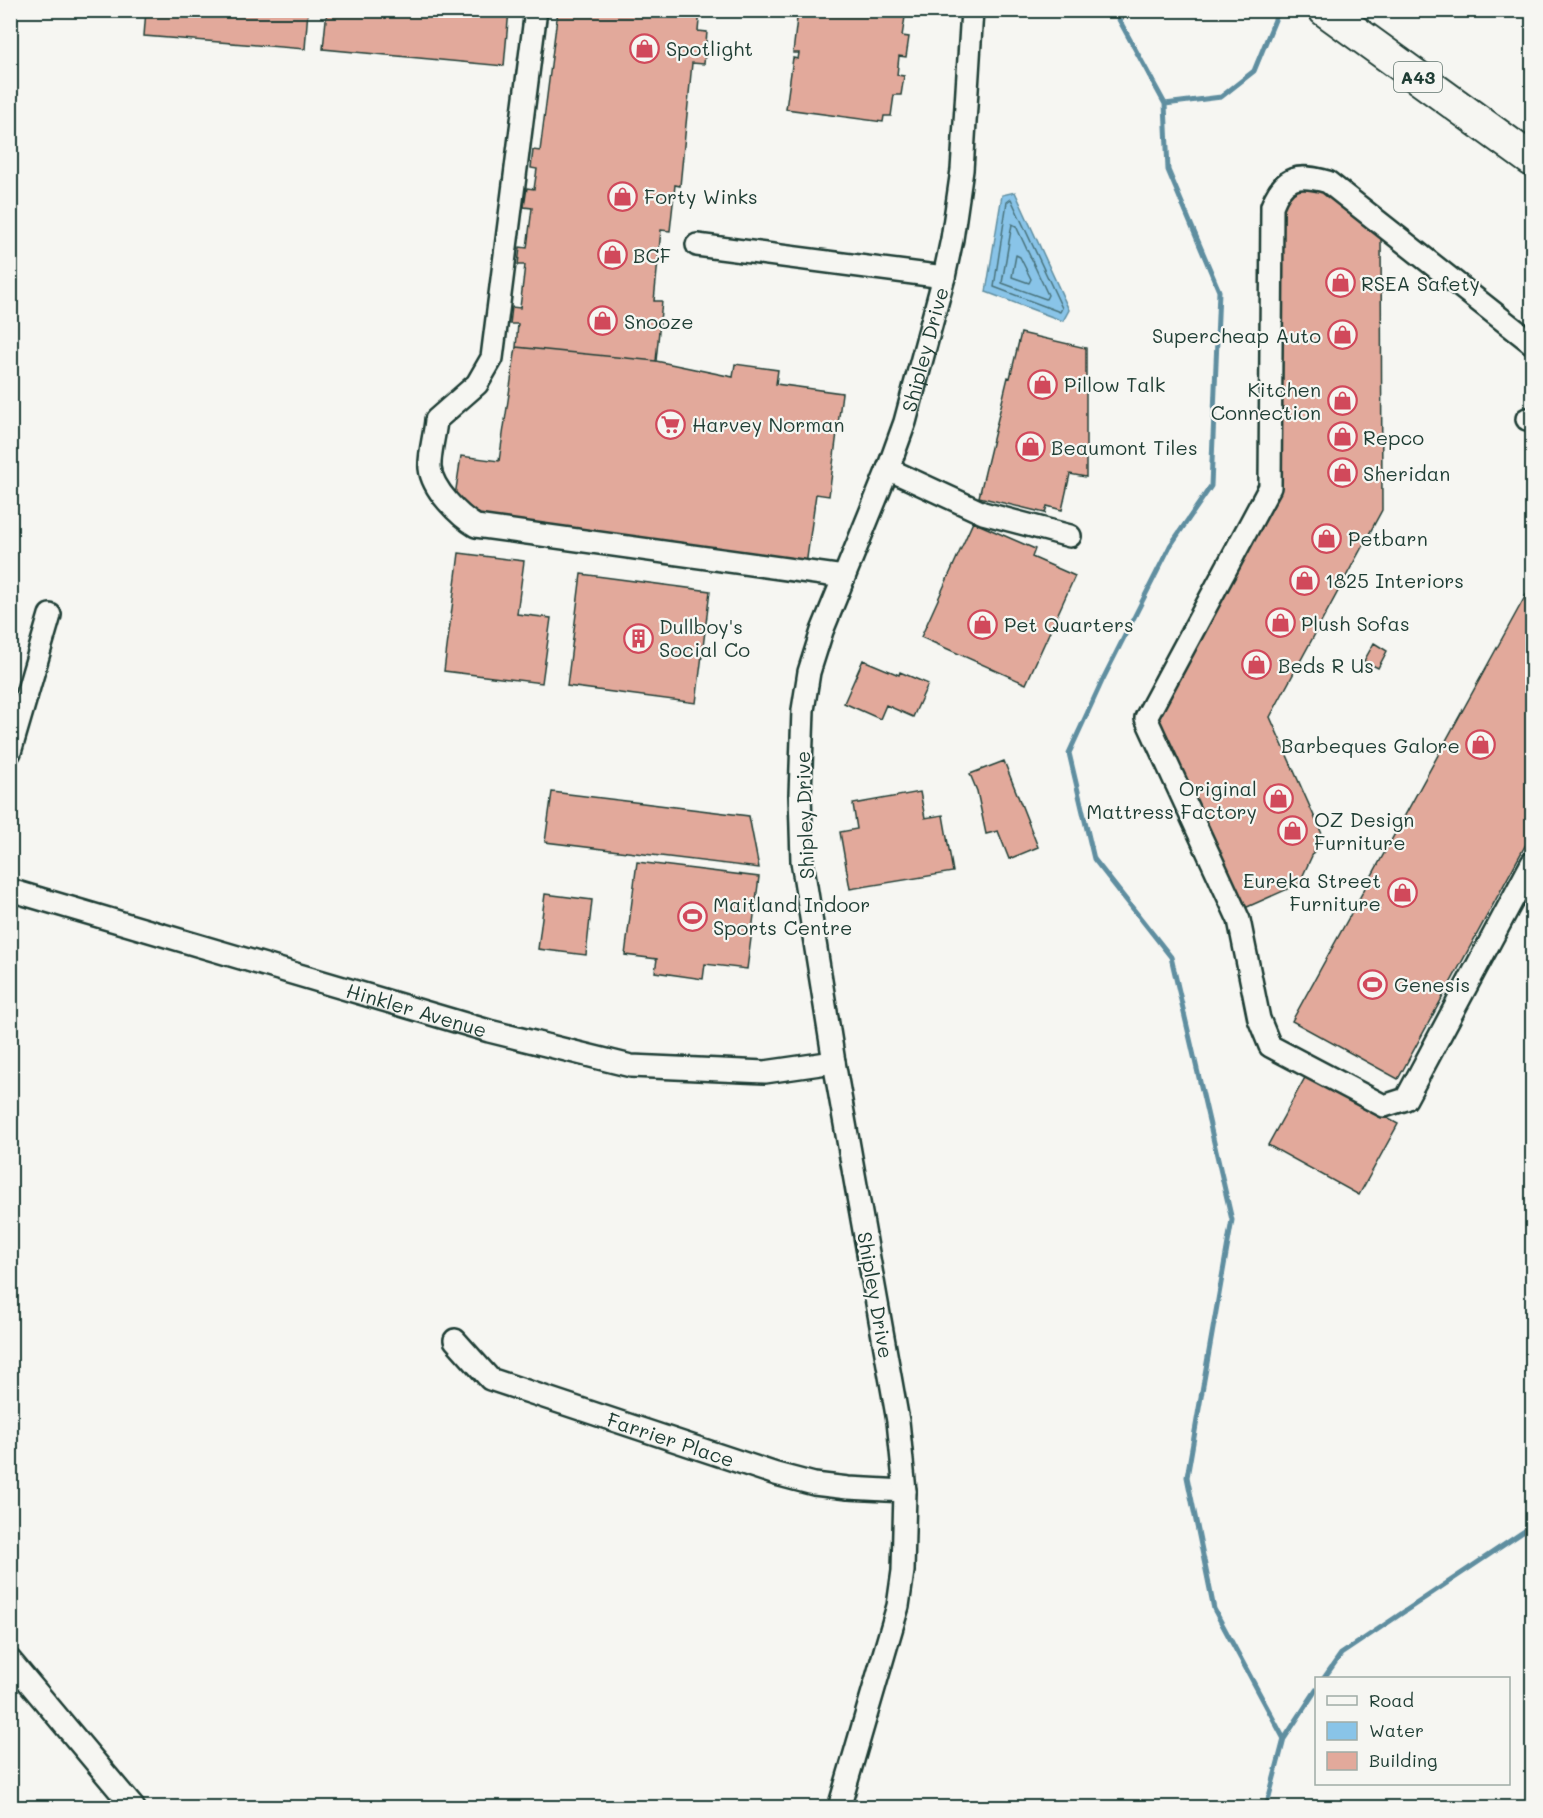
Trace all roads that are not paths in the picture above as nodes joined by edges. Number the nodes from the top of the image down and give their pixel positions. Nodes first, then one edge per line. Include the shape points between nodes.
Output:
1 (536, 10) edge
2 (972, 10) edge
3 (1326, 10) edge
4 (1363, 10) edge
5 (1533, 134) edge
6 (1533, 160) edge
7 (697, 245) dead end
8 (944, 277) junction
9 (1533, 343) edge
10 (888, 469) junction
11 (1070, 536) dead end
12 (844, 577) junction
13 (50, 615) dead end
14 (10, 753) edge
15 (1533, 863) edge
16 (10, 890) edge
17 (834, 1062) junction
18 (455, 1340) dead end
19 (905, 1491) junction
20 (10, 1659) edge
21 (134, 1808) edge
22 (839, 1808) edge

1 - 12 street via 492,358 477,384 436,420 430,467 434,483 461,517 476,526
2 - 8 street, Shipley Drive via 962,170
3 - 6 highway, A43
4 - 5 highway, A43
7 - 8 street
8 - 10 street, Shipley Drive via 908,412
9 - 15 street via 1328,182 1308,177 1291,179 1278,189 1272,206 1270,487 1146,718 1239,920 1259,1019 1270,1046 1384,1106 1406,1099
10 - 11 street via 983,513
10 - 12 street, Shipley Drive
12 - 17 street, Shipley Drive via 809,672 803,710 800,795 802,861
13 - 14 street
16 - 17 street, Hinkler Avenue via 489,1031 632,1066 765,1072
17 - 19 street, Shipley Drive via 898,1420
18 - 19 street, Farrier Place via 490,1379 776,1474 814,1484
19 - 22 street, Shipley Drive via 898,1606
20 - 21 street

